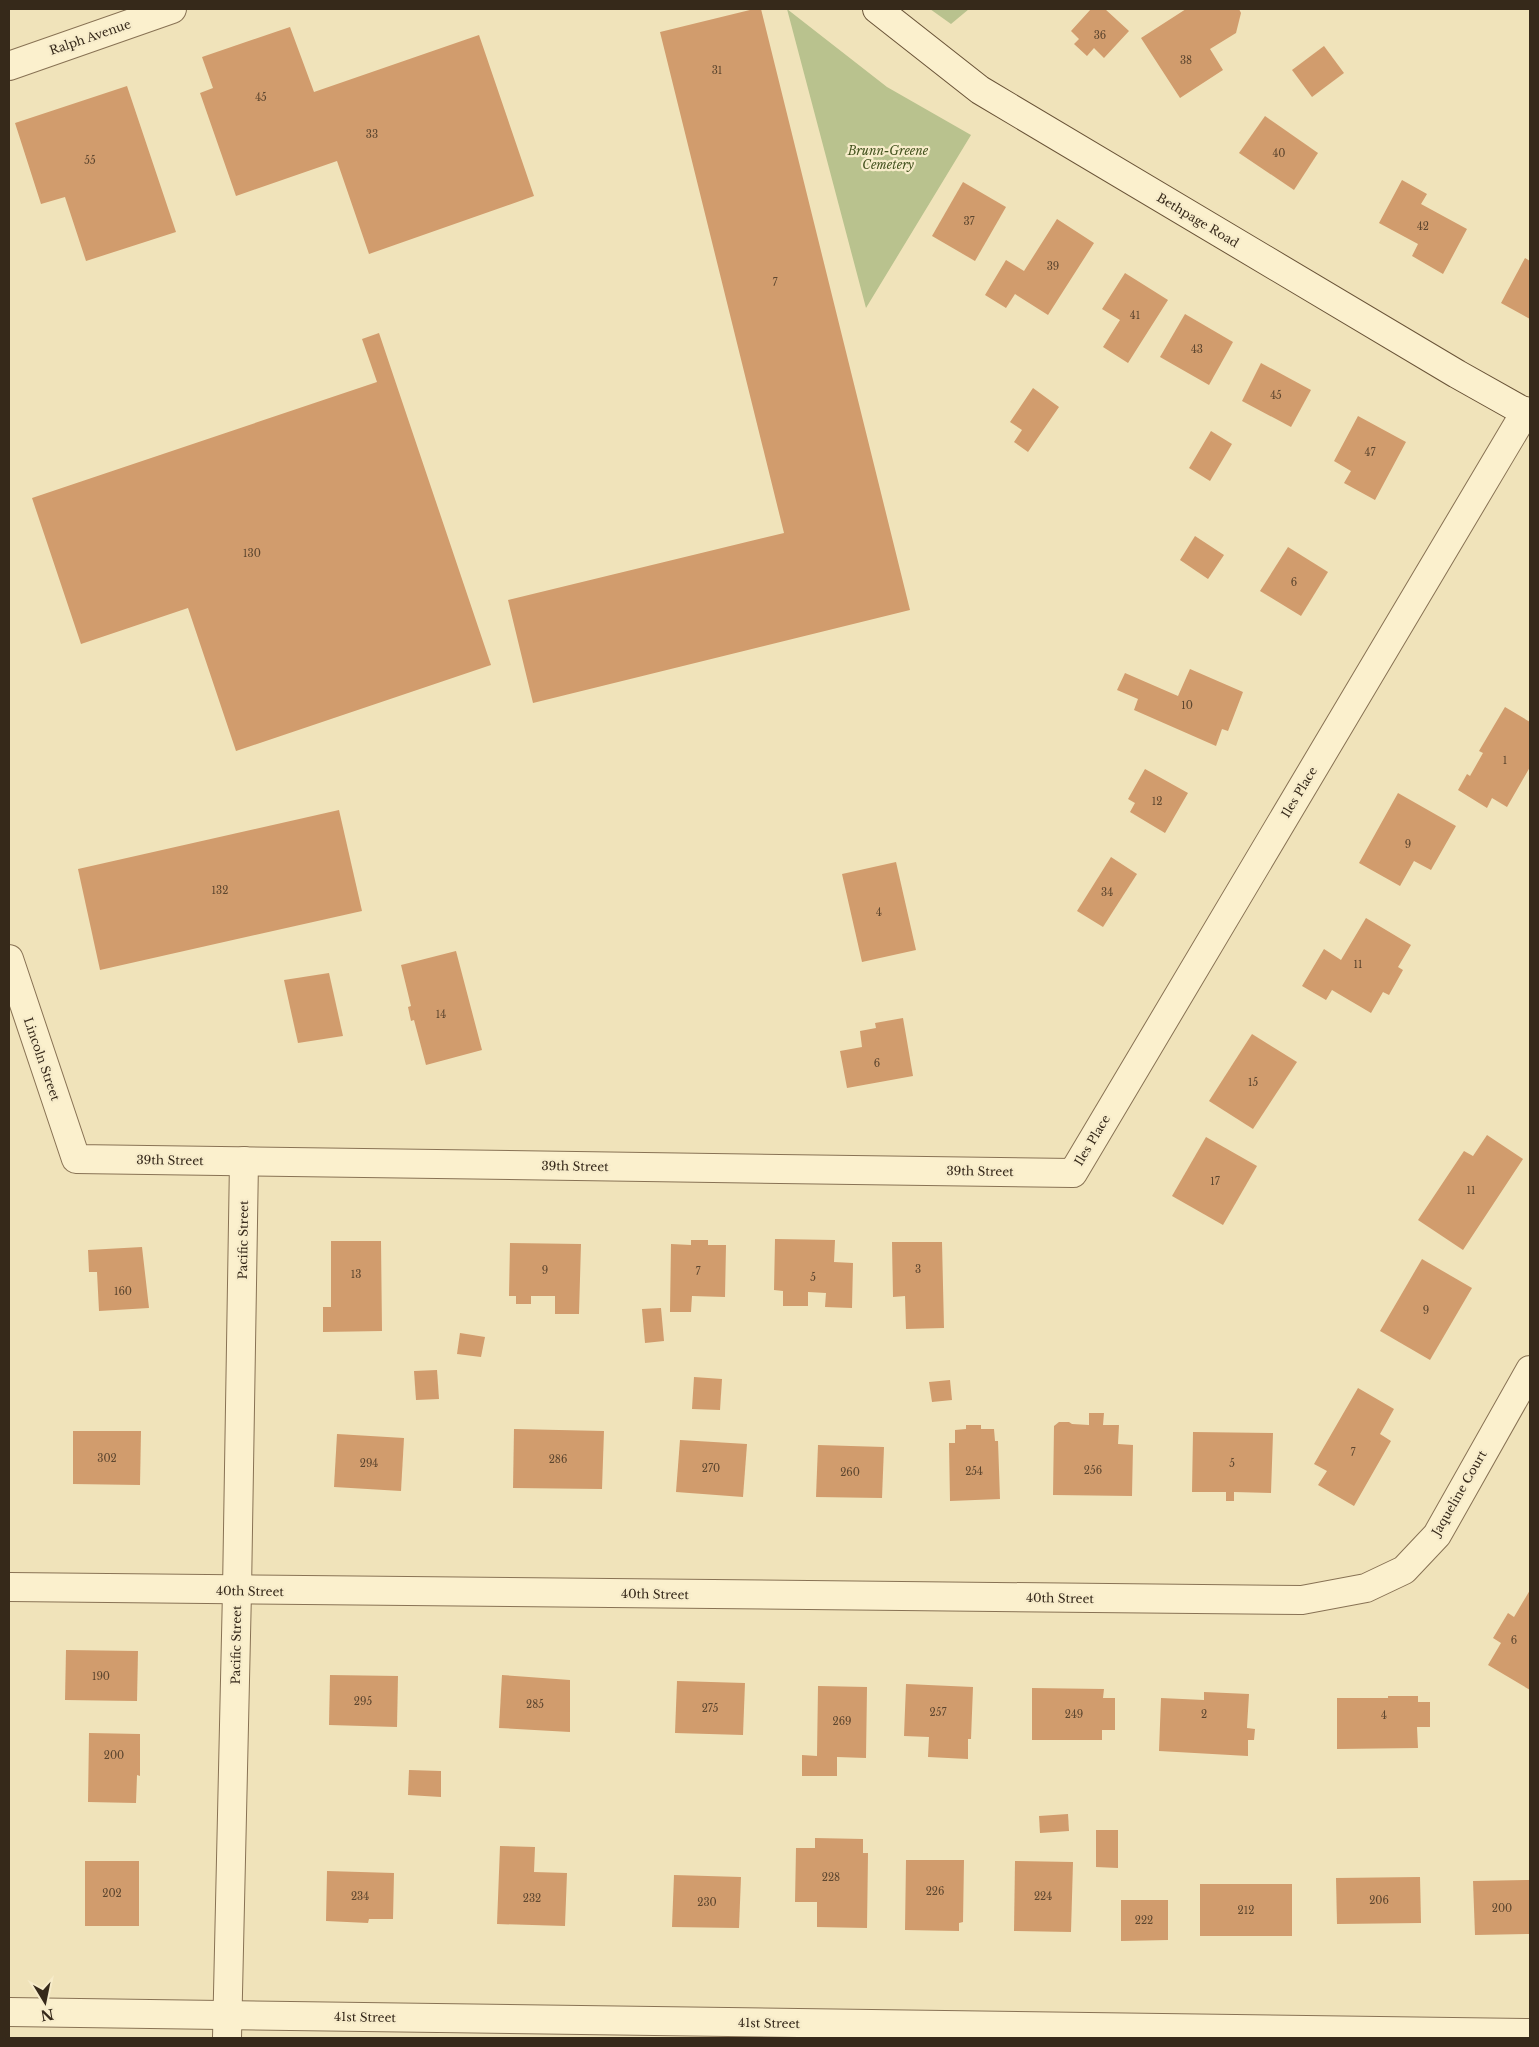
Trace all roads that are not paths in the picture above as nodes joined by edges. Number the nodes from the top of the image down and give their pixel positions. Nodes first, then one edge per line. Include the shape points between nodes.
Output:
1 (877, 9) edge
2 (156, 11) edge
3 (9, 66) edge
4 (1528, 413) edge
5 (9, 959) edge
6 (76, 1159) joint
7 (244, 1161) junction
8 (1073, 1173) joint
9 (1530, 1370) edge
10 (9, 1587) edge
11 (237, 1591) junction
12 (1302, 1600) joint
13 (9, 2012) edge
14 (227, 2027) edge
15 (1530, 2033) edge

1 - 4 street, Bethpage Road via 980,90 1448,369
2 - 3 street, Ralph Avenue
4 - 8 street, Iles Place
5 - 6 street, Lincoln Street
6 - 7 street, 39th Street
7 - 8 street, 39th Street
7 - 11 street, Pacific Street
9 - 12 street, Jaqueline Court via 1437,1535 1404,1570 1366,1588
10 - 11 street, 40th Street
11 - 12 street, 40th Street
11 - 14 street, Pacific Street
13 - 14 street, 41st Street
14 - 15 street, 41st Street

